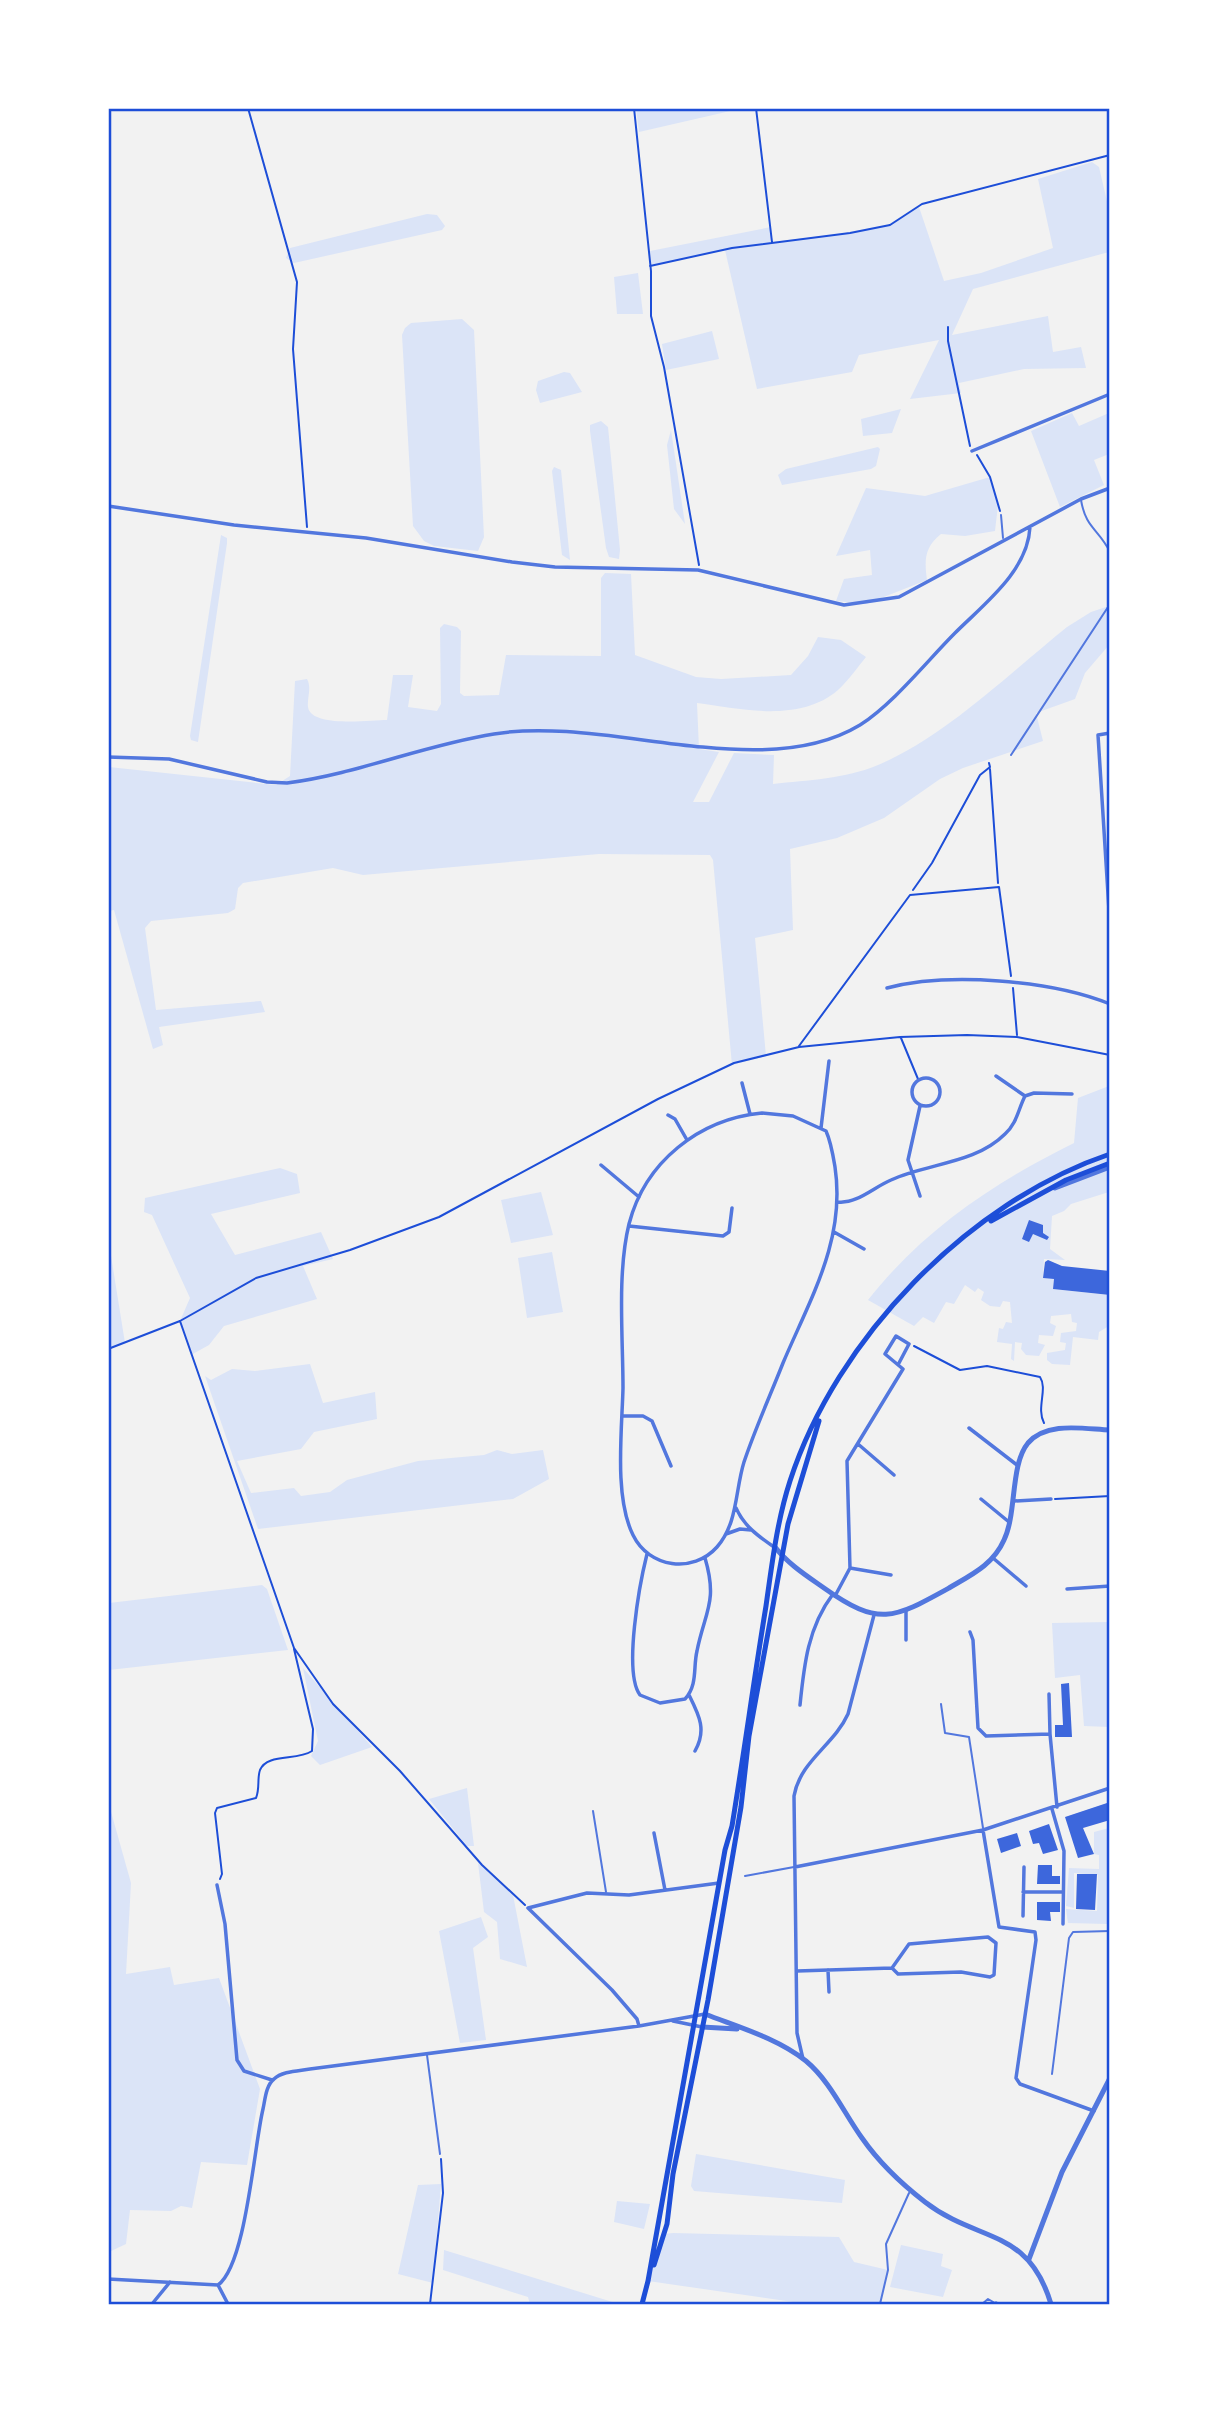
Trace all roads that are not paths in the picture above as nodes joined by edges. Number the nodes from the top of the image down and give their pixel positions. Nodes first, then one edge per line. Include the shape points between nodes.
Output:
1 (1110, 394) edge
2 (972, 451) road end
3 (1110, 488) edge
4 (1081, 499) junction
5 (108, 506) edge
6 (1001, 515) road end
7 (1030, 527) junction
8 (1003, 541) junction
9 (1110, 552) edge
10 (1110, 604) edge
11 (1110, 733) edge
12 (1011, 755) dead end
13 (108, 757) edge
14 (1110, 926) edge
15 (887, 988) dead end
16 (1110, 1004) edge
17 (829, 1061) road end
18 (996, 1076) dead end
19 (742, 1083) dead end
20 (1072, 1094) dead end
21 (1025, 1096) junction
22 (920, 1105) junction
23 (750, 1114) junction
24 (668, 1115) dead end
25 (821, 1128) junction
26 (687, 1140) junction
27 (1110, 1154) edge
28 (601, 1165) dead end
29 (1110, 1165) edge
30 (911, 1172) junction
31 (639, 1196) junction
32 (920, 1196) dead end
33 (838, 1202) junction
34 (732, 1208) dead end
35 (629, 1226) junction
36 (834, 1232) junction
37 (967, 1235) junction
38 (864, 1250) dead end
39 (899, 1363) junction
40 (829, 1399) junction
41 (622, 1416) junction
42 (970, 1428) dead end
43 (1110, 1430) edge
44 (858, 1444) junction
45 (1020, 1465) junction
46 (671, 1466) dead end
47 (894, 1475) dead end
48 (981, 1499) dead end
49 (1051, 1499) road end
50 (1014, 1501) junction
51 (735, 1506) junction
52 (732, 1520) junction
53 (741, 1520) junction
54 (1010, 1523) junction
55 (740, 1529) junction
56 (752, 1530) junction
57 (726, 1534) junction
58 (775, 1547) junction
59 (647, 1554) junction
60 (782, 1556) junction
61 (705, 1558) junction
62 (993, 1558) junction
63 (850, 1568) junction
64 (891, 1575) dead end
65 (1026, 1586) dead end
66 (1110, 1587) edge
67 (1067, 1589) dead end
68 (834, 1595) junction
69 (906, 1611) junction
70 (874, 1615) junction
71 (970, 1632) dead end
72 (906, 1640) dead end
73 (1049, 1694) dead end
74 (688, 1695) junction
75 (941, 1704) dead end
76 (800, 1705) dead end
77 (1050, 1734) junction
78 (695, 1751) dead end
79 (1110, 1788) edge
80 (1057, 1807) junction
81 (1051, 1808) junction
82 (593, 1811) dead end
83 (984, 1830) junction
84 (653, 1833) dead end
85 (795, 1867) junction
86 (1024, 1867) dead end
87 (745, 1876) dead end
88 (721, 1883) junction
89 (217, 1885) road end
90 (665, 1890) junction
91 (1023, 1892) junction
92 (1063, 1892) junction
93 (606, 1893) junction
94 (1023, 1916) dead end
95 (1063, 1924) dead end
96 (1110, 1931) edge
97 (892, 1968) junction
98 (828, 1970) junction
99 (797, 1971) junction
100 (829, 1992) dead end
101 (696, 2014) junction
102 (705, 2014) junction
103 (671, 2021) junction
104 (694, 2024) junction
105 (639, 2026) junction
106 (702, 2027) junction
107 (743, 2029) junction
108 (797, 2040) junction
109 (791, 2051) junction
110 (426, 2053) junction
111 (803, 2059) junction
112 (1052, 2074) dead end
113 (1110, 2078) edge
114 (272, 2080) junction
115 (1094, 2111) junction
116 (440, 2154) road end
117 (911, 2190) junction
118 (1030, 2259) junction
119 (108, 2279) edge
120 (648, 2281) junction
121 (170, 2283) junction
122 (218, 2285) junction
123 (997, 2304) edge
124 (152, 2305) edge
125 (228, 2305) edge
126 (642, 2305) edge
127 (880, 2305) edge
128 (982, 2305) edge
129 (1051, 2305) edge

1 - 2 street
3 - 4 street
4 - 7 street
4 - 9 lane via 1086,523
5 - 8 street via 555,567 698,570 836,605 867,604 910,591
6 - 8 lane
7 - 8 street
7 - 13 street via 1004,584 876,712 848,731 816,742 771,750 554,731 495,733 287,783 169,759
10 - 12 lane
11 - 14 street via 1098,735
15 - 16 street via 988,979
17 - 25 street
18 - 21 street
19 - 23 street
20 - 21 street
21 - 30 street via 1012,1126 989,1146
22 - 22 street via 911,1095 912,1086 918,1079 933,1079 940,1092 934,1104
22 - 30 street via 908,1153
23 - 25 street via 783,1114
23 - 26 street via 727,1119
24 - 26 street
25 - 33 street via 830,1142
26 - 31 street via 660,1165
27 - 37 main road via 1038,1186
28 - 31 street
29 - 37 main road via 1066,1180
30 - 32 street
30 - 33 street via 850,1202
31 - 35 street
33 - 36 street
34 - 35 street via 729,1232 723,1236
35 - 41 street via 624,1262
36 - 38 street
36 - 51 street via 821,1279 748,1451
37 - 40 main road via 886,1312
39 - 39 street via 885,1354 895,1336 909,1344
39 - 44 street via 903,1368
40 - 58 main road via 811,1429 789,1484
40 - 60 main road via 792,1505
41 - 46 street via 652,1420
41 - 59 street via 628,1521
42 - 45 street
43 - 45 street via 1047,1431 1028,1443
44 - 47 street
44 - 63 street via 846,1470
45 - 50 street
48 - 54 street
49 - 50 street
50 - 54 street
51 - 52 street
51 - 53 street
52 - 53 street
52 - 55 street
52 - 57 street
53 - 56 street
54 - 62 street
55 - 56 street
55 - 57 street
56 - 58 street
57 - 61 street
58 - 60 street
58 - 88 main road
59 - 61 street via 672,1564
59 - 74 street via 636,1609 637,1690 660,1703 677,1702
60 - 68 street
60 - 102 main road
61 - 74 street via 711,1605
62 - 65 street
62 - 69 street
63 - 64 street
63 - 68 street
66 - 67 street
68 - 70 street via 858,1611
68 - 76 street via 816,1618
69 - 70 street
69 - 72 street
70 - 85 street via 845,1722 797,1783
71 - 77 street via 978,1728 986,1736
73 - 77 street
74 - 78 street via 702,1728
75 - 83 lane via 945,1733 969,1737
77 - 80 street
79 - 80 street
80 - 81 street
81 - 83 street
81 - 92 street via 1064,1851
82 - 93 lane
83 - 85 street
83 - 115 street via 999,1927 1035,1932 1015,2071 1020,2084
84 - 90 street
85 - 87 lane
85 - 99 street
86 - 91 street
88 - 90 street
88 - 101 main road
89 - 114 street via 226,1924 237,2060 244,2071
90 - 93 street
91 - 92 street
91 - 94 street
92 - 95 street
93 - 105 street via 587,1893 528,1908 612,1990
96 - 112 lane via 1080,1930 1069,1938
97 - 97 street via 909,1944 988,1937 996,1943 990,1978 961,1972 898,1974
97 - 98 street
98 - 99 street
98 - 100 street
99 - 108 street
101 - 102 street
101 - 103 street
101 - 104 main road
102 - 106 main road
102 - 107 street
103 - 104 street
103 - 105 street
104 - 106 street
104 - 120 main road
105 - 110 street
106 - 107 street
106 - 120 main road via 667,2224
107 - 109 street
108 - 109 street
108 - 111 street
109 - 111 street
110 - 114 street via 310,2069
110 - 116 lane
111 - 117 street via 842,2105 864,2141
113 - 115 street
114 - 122 street via 258,2128 237,2257
115 - 118 street via 1062,2172
117 - 118 street via 937,2210 1017,2248
117 - 127 lane via 886,2244 888,2270
118 - 129 street
119 - 121 street
120 - 126 main road
121 - 122 street
121 - 124 street
122 - 125 street
123 - 128 lane via 988,2299

